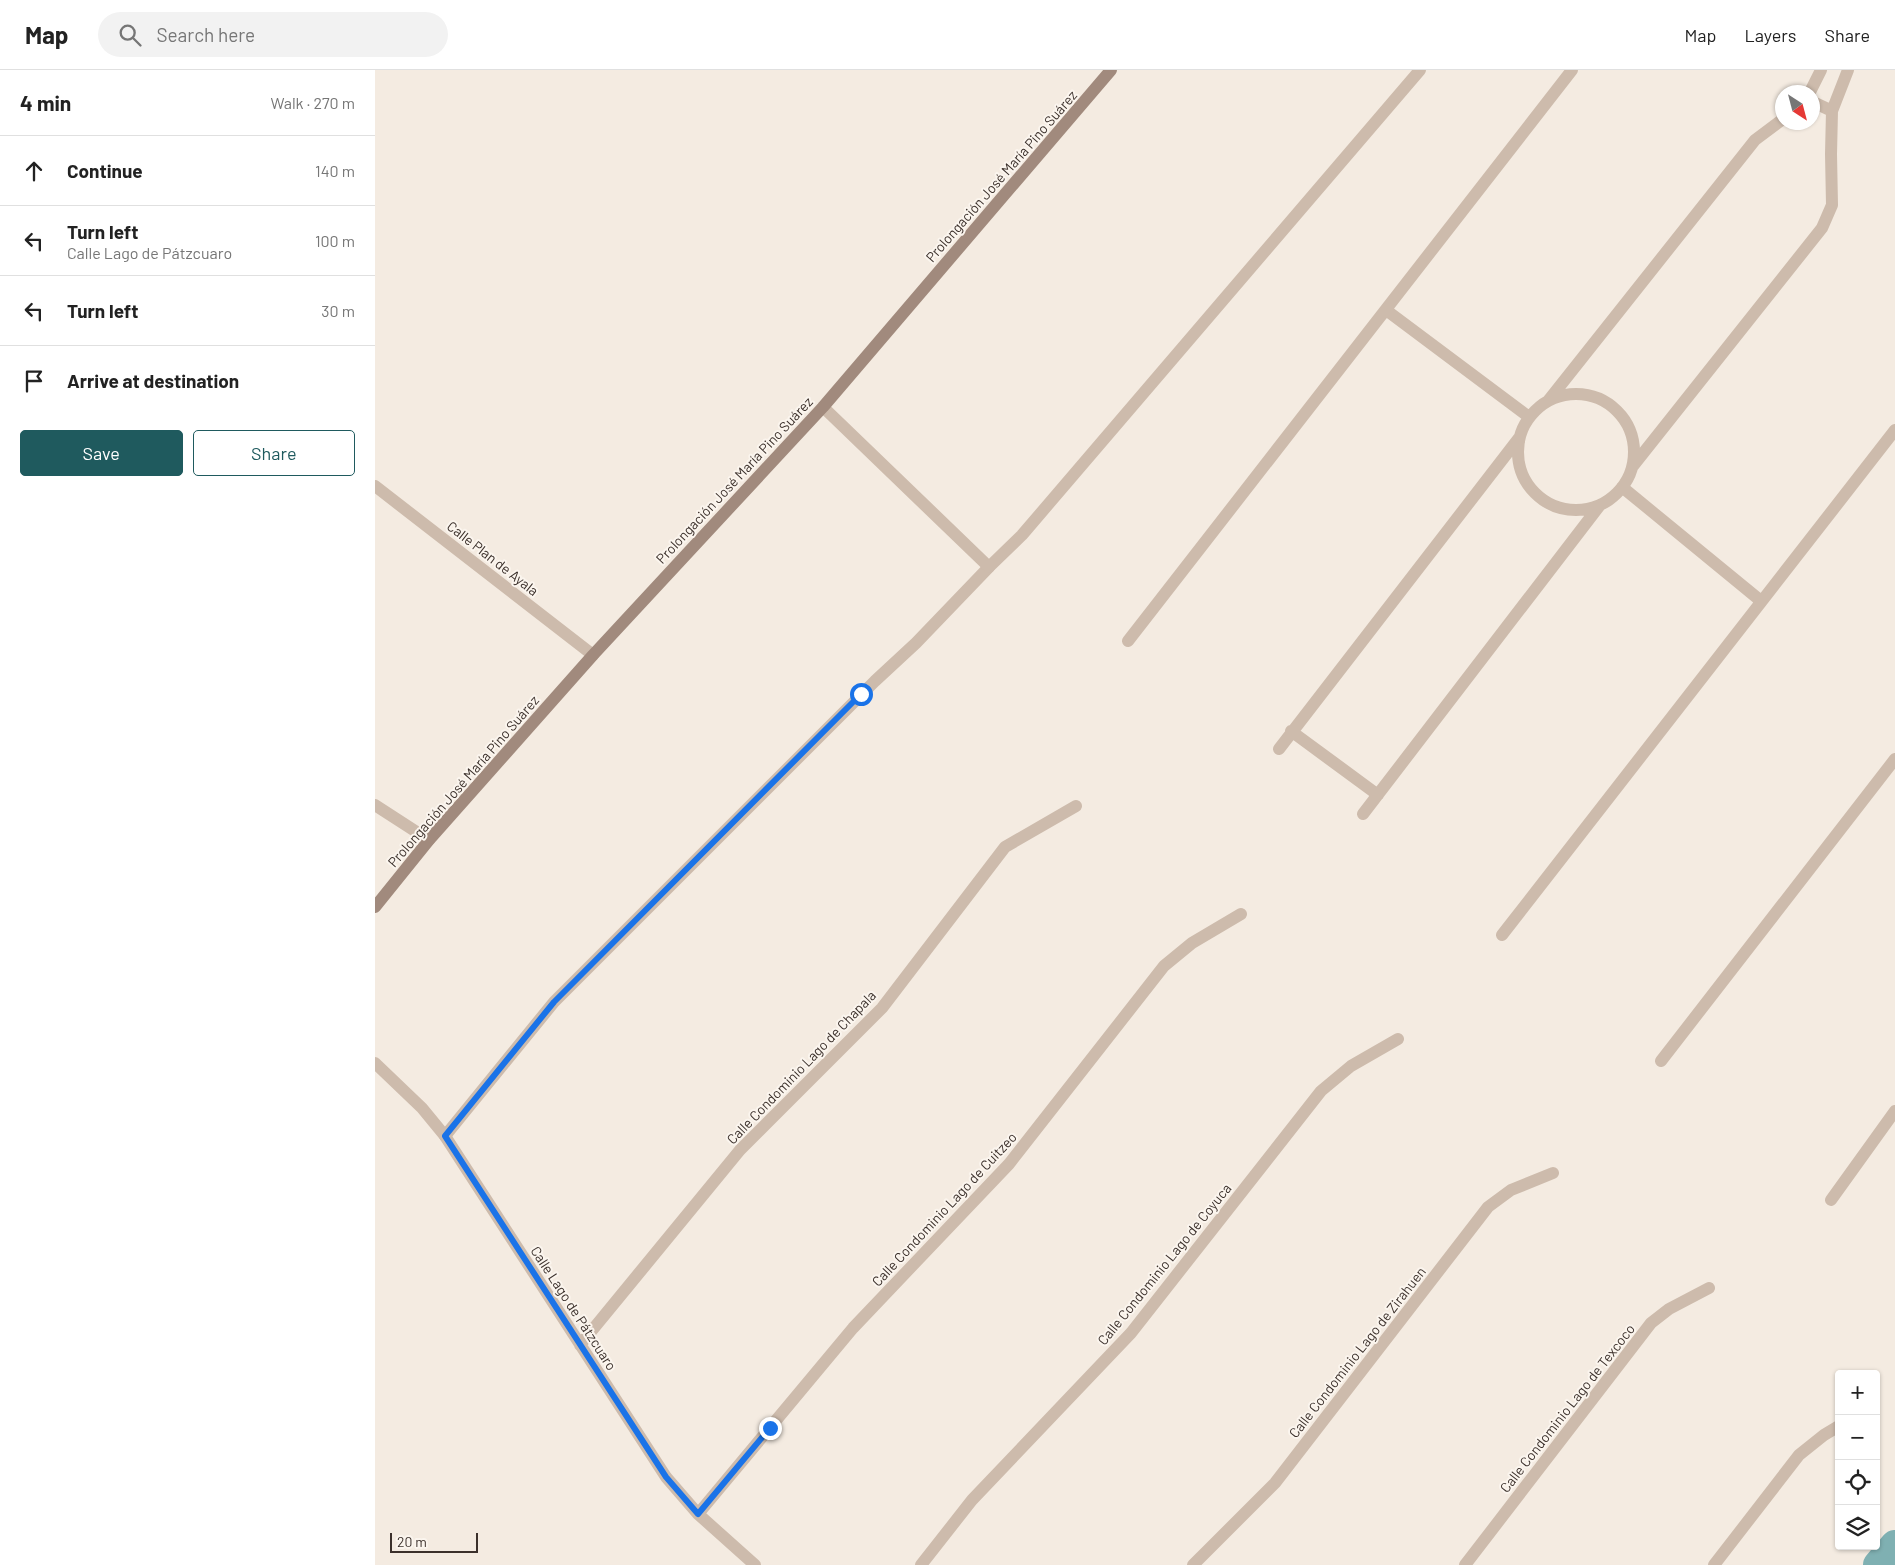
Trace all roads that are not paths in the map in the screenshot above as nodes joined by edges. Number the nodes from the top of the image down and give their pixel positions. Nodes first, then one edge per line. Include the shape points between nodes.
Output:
1 (1111, 70) edge
2 (1420, 70) edge
3 (1572, 70) edge
4 (1821, 70) edge
5 (1848, 70) edge
6 (1814, 85) edge
7 (1820, 105) edge
8 (1832, 111) junction
9 (1775, 125) edge
10 (1386, 310) junction
11 (1548, 400) junction
12 (823, 407) junction
13 (1529, 417) junction
14 (1895, 430) edge
15 (1519, 438) junction
16 (1633, 466) junction
17 (375, 486) edge
18 (1622, 488) junction
19 (1600, 505) junction
20 (989, 567) junction
21 (1761, 602) junction
22 (1128, 641) dead end
23 (593, 655) junction
24 (1291, 731) junction
25 (1279, 749) dead end
26 (1894, 761) edge
27 (1378, 795) junction
28 (375, 805) edge
29 (1076, 806) dead end
30 (1363, 814) dead end
31 (429, 840) junction
32 (375, 907) edge
33 (1241, 914) dead end
34 (1503, 935) dead end
35 (1398, 1039) dead end
36 (1661, 1060) dead end
37 (375, 1063) edge
38 (1895, 1111) edge
39 (445, 1136) junction
40 (1553, 1174) dead end
41 (1831, 1200) dead end
42 (1709, 1288) dead end
43 (580, 1345) junction
44 (1835, 1428) edge
45 (698, 1514) junction
46 (755, 1565) edge
47 (921, 1565) edge
48 (1193, 1565) edge
49 (1465, 1565) edge
50 (1714, 1565) edge

1 - 12 main road, Prolongación José María Pino Suárez
2 - 20 street via 1022,535
3 - 10 street
4 - 6 street
5 - 8 street
7 - 8 street
8 - 16 street via 1832,205 1823,228
9 - 11 street via 1755,140
10 - 13 street
10 - 22 street
11 - 13 street
11 - 16 street via 1570,394 1592,396 1612,406 1627,422 1634,443
12 - 20 street
12 - 23 main road, Prolongación José María Pino Suárez
13 - 15 street
14 - 21 street
15 - 19 street via 1518,464 1529,488 1549,504 1575,511
15 - 24 street
16 - 18 street
17 - 23 street, Calle Plan de Ayala
18 - 19 street
18 - 21 street
19 - 27 street
20 - 39 street via 554,1002
21 - 34 street
23 - 31 main road, Prolongación José María Pino Suárez
24 - 25 street
24 - 27 street
26 - 36 street
27 - 30 street
28 - 31 street
29 - 43 street, Calle Condominio Lago de Chapala via 1005,846 882,1008 740,1150
31 - 32 main road, Prolongación José María Pino Suárez
33 - 45 street, Calle Condominio Lago de Cuitzeo via 1192,943 1164,966 1009,1164 853,1328
35 - 47 street, Calle Condominio Lago de Coyuca via 1351,1066 1321,1091 1131,1334 973,1500
37 - 39 street, Calle Lago de Pátzcuaro via 422,1108
38 - 41 street
39 - 43 street, Calle Lago de Pátzcuaro
40 - 48 street, Calle Condominio Lago de Zirahuen via 1511,1190 1488,1207 1275,1483
42 - 49 street, Calle Condominio Lago de Texcoco via 1669,1309 1651,1323
43 - 45 street, Calle Lago de Pátzcuaro via 666,1477
44 - 50 street via 1799,1455
45 - 46 street, Calle Lago de Pátzcuaro

